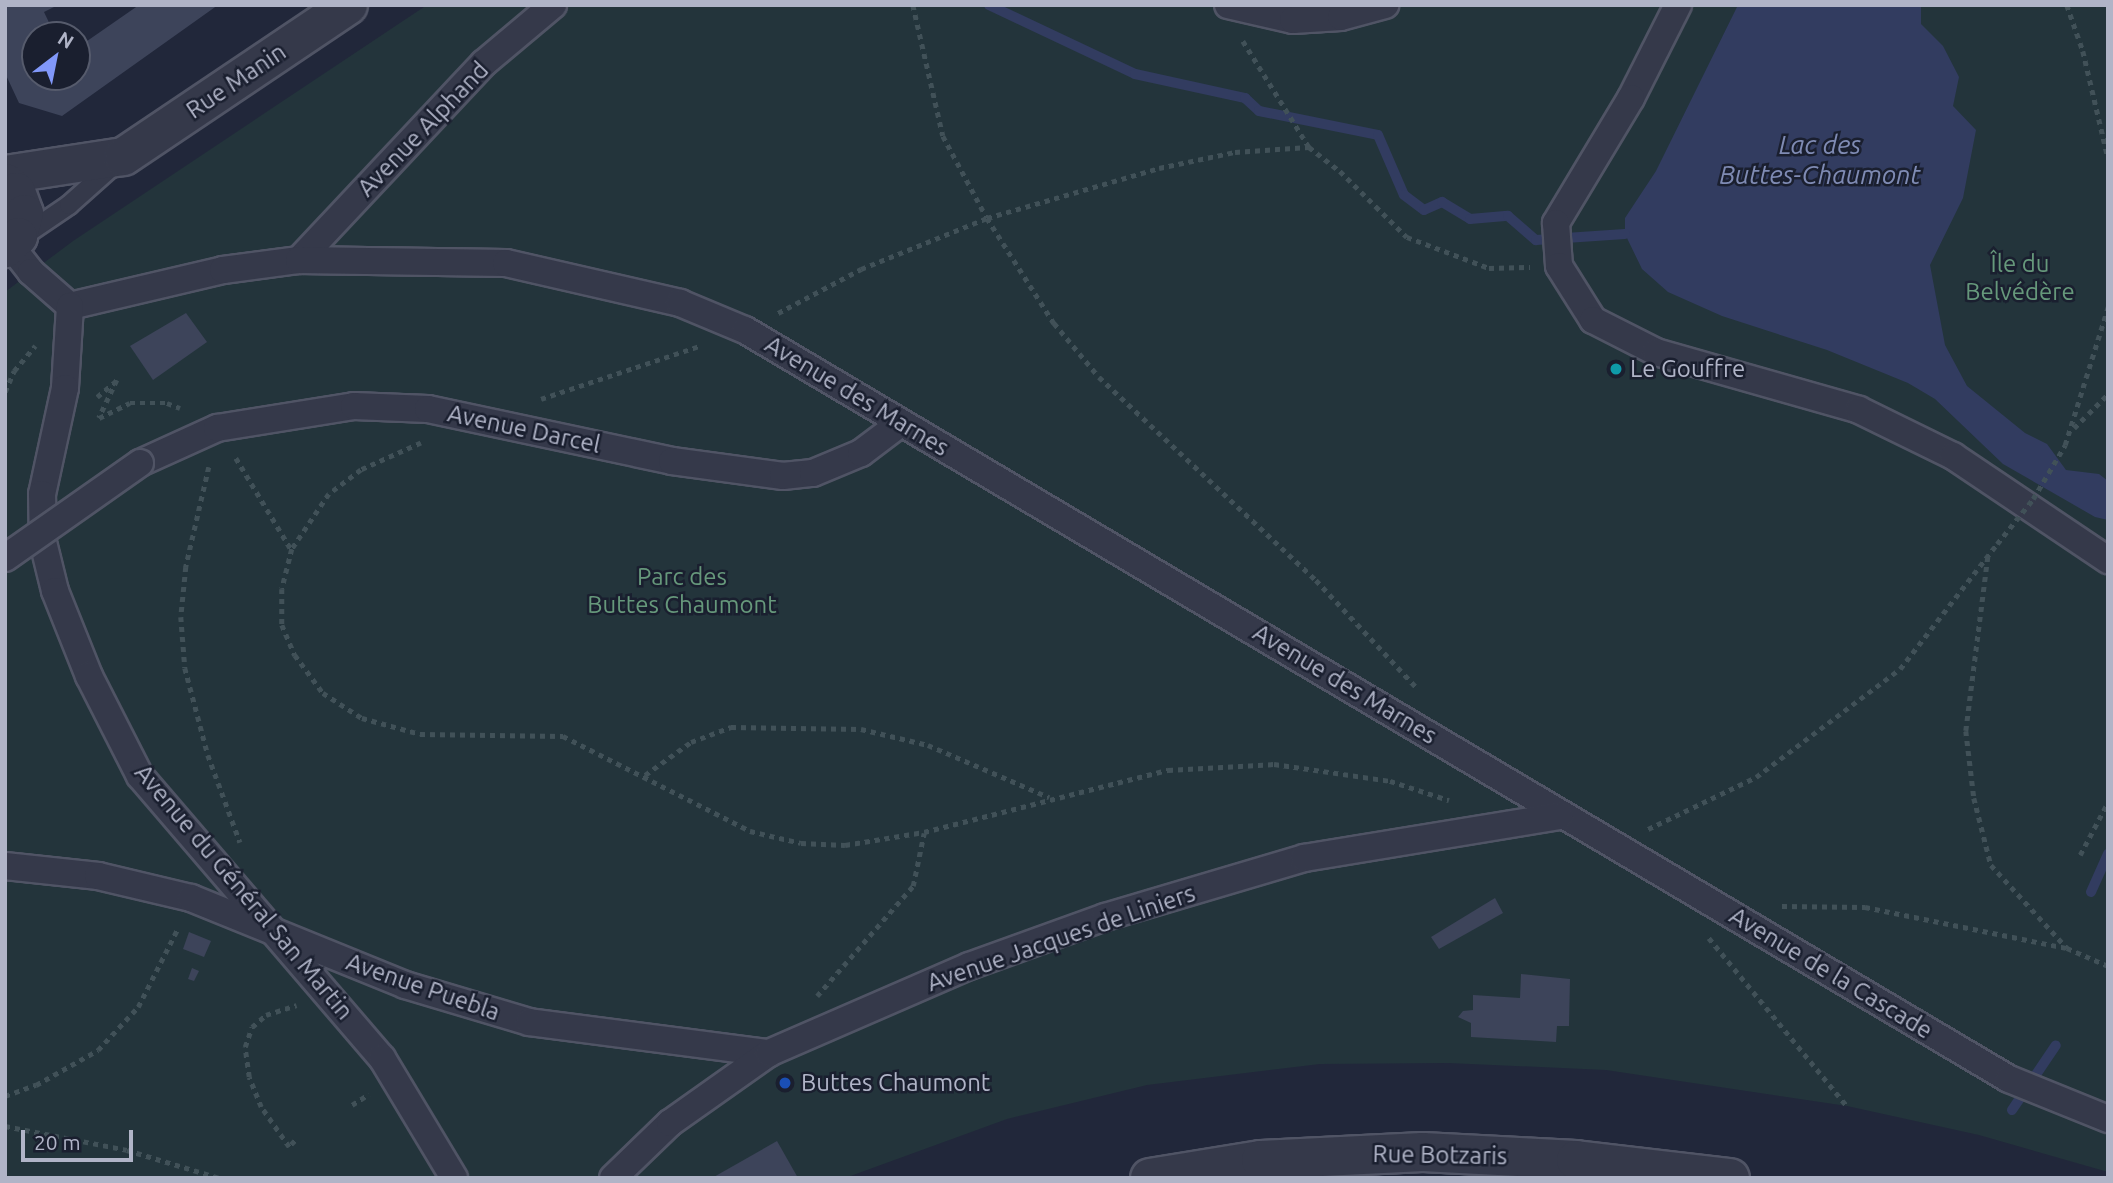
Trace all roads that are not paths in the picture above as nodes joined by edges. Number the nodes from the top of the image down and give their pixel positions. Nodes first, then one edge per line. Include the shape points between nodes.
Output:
1 (348, 5) edge
2 (553, 5) edge
3 (1385, 5) edge
4 (1678, 5) edge
5 (1228, 6) edge
6 (123, 156) junction
7 (5, 174) edge
8 (5, 182) edge
9 (7, 247) edge
10 (299, 260) junction
11 (70, 306) junction
12 (901, 423) junction
13 (5, 558) edge
14 (2108, 560) edge
15 (1560, 816) junction
16 (5, 866) edge
17 (278, 935) junction
18 (769, 1053) junction
19 (2108, 1119) edge
20 (1634, 1171) edge
21 (454, 1178) edge
22 (613, 1178) edge
23 (1150, 1178) edge
24 (1730, 1178) edge

1 - 6 street, Rue Manin
2 - 10 street, Avenue Alphand via 484,63
3 - 5 street via 1341,17 1293,20
4 - 14 street via 1631,98 1556,223 1559,266 1593,320 1656,352 1858,410 1953,456
6 - 7 street, Rue Manin
6 - 9 lane, Rue Manin via 69,205
8 - 9 street via 16,191 24,213 18,236
9 - 11 street
10 - 11 street, Avenue des Marnes via 223,270
10 - 12 street, Avenue des Marnes via 506,263 680,303 745,330
11 - 17 street, Avenue du Général San Martin via 65,388 42,494 43,542 55,592 89,676 140,776
12 - 13 street, Avenue Darcel, bridge via 861,453 813,473 783,476 672,461 485,418 428,409 354,406 210,430 140,463
12 - 15 street, Avenue des Marnes
15 - 18 street, Avenue Jacques de Liniers via 1304,858 1118,913 969,966
15 - 19 street, Avenue de la Cascade via 2009,1079
16 - 17 street, Avenue Puebla via 99,876 191,898
17 - 18 street, Avenue Puebla via 405,985 529,1023
17 - 21 street, Avenue du Général San Martin via 396,1077
18 - 22 street, Avenue Jacques de Liniers via 670,1123
20 - 23 street, Rue Botzaris via 1423,1152 1261,1160
20 - 24 street, Rue Botzaris

